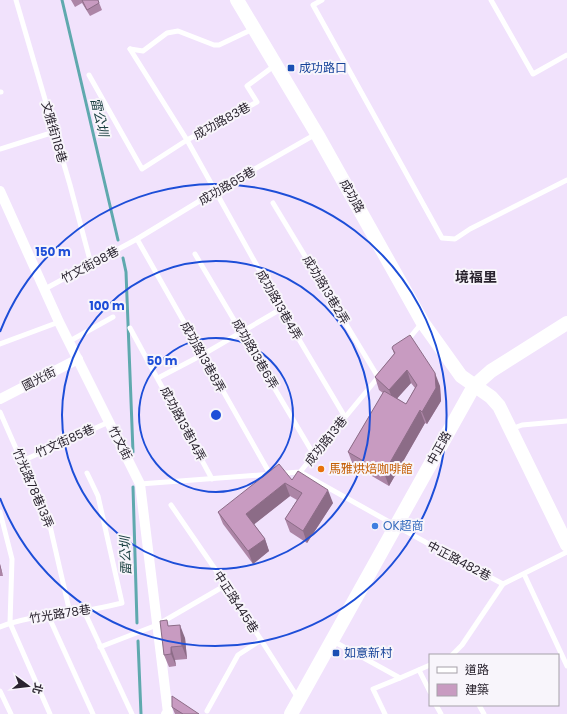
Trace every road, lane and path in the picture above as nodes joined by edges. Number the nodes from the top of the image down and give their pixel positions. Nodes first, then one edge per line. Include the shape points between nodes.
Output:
1 (16, 0) edge
2 (237, 0) edge
3 (322, 0) edge
4 (491, 0) edge
5 (312, 3) edge
6 (253, 29) junction
7 (567, 55) edge
8 (275, 65) junction
9 (89, 75) dead end
10 (54, 132) junction
11 (317, 134) junction
12 (187, 140) junction
13 (0, 149) edge
14 (567, 180) edge
15 (0, 191) edge
16 (216, 192) junction
17 (273, 203) dead end
18 (137, 239) junction
19 (195, 254) dead end
20 (91, 264) junction
21 (43, 290) junction
22 (281, 310) junction
23 (113, 317) dead end
24 (59, 322) junction
25 (423, 323) junction
26 (567, 323) edge
27 (130, 328) dead end
28 (242, 332) junction
29 (68, 342) junction
30 (0, 344) edge
31 (403, 347) edge
32 (202, 355) junction
33 (78, 359) junction
34 (383, 371) edge
35 (378, 377) junction
36 (158, 378) junction
37 (474, 386) junction
38 (0, 398) edge
39 (0, 412) edge
40 (345, 417) junction
41 (567, 421) edge
42 (109, 422) junction
43 (510, 429) junction
44 (314, 455) junction
45 (22, 462) junction
46 (87, 472) dead end
47 (300, 472) junction
48 (270, 474) junction
49 (212, 478) junction
50 (140, 484) junction
51 (171, 505) dead end
52 (0, 512) edge
53 (396, 526) junction
54 (567, 545) edge
55 (567, 552) edge
56 (524, 574) junction
57 (503, 584) junction
58 (226, 585) junction
59 (84, 611) junction
60 (70, 613) junction
61 (48, 615) junction
62 (10, 623) junction
63 (157, 625) junction
64 (0, 627) edge
65 (261, 640) junction
66 (332, 640) junction
67 (100, 647) junction
68 (455, 654) edge
69 (429, 665) edge
70 (567, 666) edge
71 (419, 670) junction
72 (400, 678) junction
73 (429, 690) edge
74 (0, 691) edge
75 (299, 700) junction
76 (207, 711) dead end
77 (10, 714) edge
78 (50, 714) edge
79 (94, 714) edge
80 (132, 714) edge
81 (168, 714) edge
82 (291, 714) edge
83 (385, 714) edge

1 - 10 lane, 文雅街118巷
2 - 6 street, 成功路
3 - 5 lane
4 - 7 lane via 533,74
5 - 14 lane via 442,238 455,238
6 - 8 street, 成功路
6 - 12 lane, 成功路13巷4弄 via 219,45 178,31 167,33 143,51 130,49
8 - 11 street, 成功路
8 - 12 lane, 成功路83巷 via 247,86 257,102
9 - 12 lane, 成功路83巷 via 142,169
10 - 13 lane
10 - 20 lane, 文雅街118巷
11 - 16 lane, 成功路65巷
11 - 25 street, 成功路
12 - 16 lane, 成功路13巷4弄
15 - 21 street, 竹文街
16 - 18 lane, 成功路65巷
16 - 22 lane, 成功路13巷4弄
17 - 35 lane, 成功路13巷2弄
18 - 20 lane, 竹文街98巷
18 - 32 lane, 成功路13巷8弄
19 - 28 lane, 成功路13巷6弄
20 - 21 lane, 竹文街98巷
21 - 24 street, 竹文街
22 - 28 lane
22 - 40 lane, 成功路13巷4弄
23 - 29 lane
24 - 29 street, 竹文街
24 - 30 lane
25 - 31 lane
25 - 37 street, 成功路 via 461,376
26 - 37 street, 中正路 via 491,371
27 - 36 lane, 成功路13巷14弄
28 - 32 lane
28 - 44 lane, 成功路13巷6弄
29 - 33 street, 竹文街
32 - 36 lane
32 - 48 lane, 成功路13巷8弄
33 - 38 street, 國光街
33 - 42 street, 竹文街
34 - 35 lane, 成功路13巷
35 - 40 lane, 成功路13巷
36 - 49 lane, 成功路13巷14弄
37 - 43 street, 成功路 via 491,397 499,406
37 - 53 street, 中正路
39 - 45 lane, 竹光路78巷13弄
40 - 44 lane, 成功路13巷
41 - 43 lane via 522,425
42 - 45 lane, 竹文街85巷
42 - 50 street, 竹文街
43 - 54 street, 成功路
44 - 47 lane, 成功路13巷
45 - 60 lane, 竹光路78巷13弄 via 50,526
46 - 59 lane, 竹光路78巷 via 98,496 122,603
47 - 48 lane, 成功路13巷
47 - 53 lane, 中正路482巷
48 - 49 lane, 成功路13巷
49 - 50 lane, 成功路13巷
50 - 63 street, 竹文街
51 - 58 lane, 中正路445巷
52 - 62 lane via 12,559
53 - 57 lane, 中正路482巷
53 - 66 street, 中正路
55 - 56 lane, 中正路482巷
56 - 57 lane, 中正路482巷
56 - 70 lane
57 - 68 lane
58 - 63 lane
58 - 65 lane, 中正路445巷
59 - 60 lane, 竹光路78巷
59 - 67 lane
60 - 61 lane, 竹光路78巷
61 - 62 lane, 竹光路78巷
61 - 79 lane
62 - 64 lane, 竹光路78巷
62 - 78 lane
63 - 67 lane
63 - 81 street, 竹文街
65 - 75 lane, 中正路445巷
65 - 76 lane via 238,655
66 - 72 lane
66 - 75 street, 中正路
67 - 80 lane
69 - 71 lane
71 - 72 lane
71 - 73 lane
72 - 83 lane via 373,690
74 - 77 lane
75 - 82 street, 中正路

